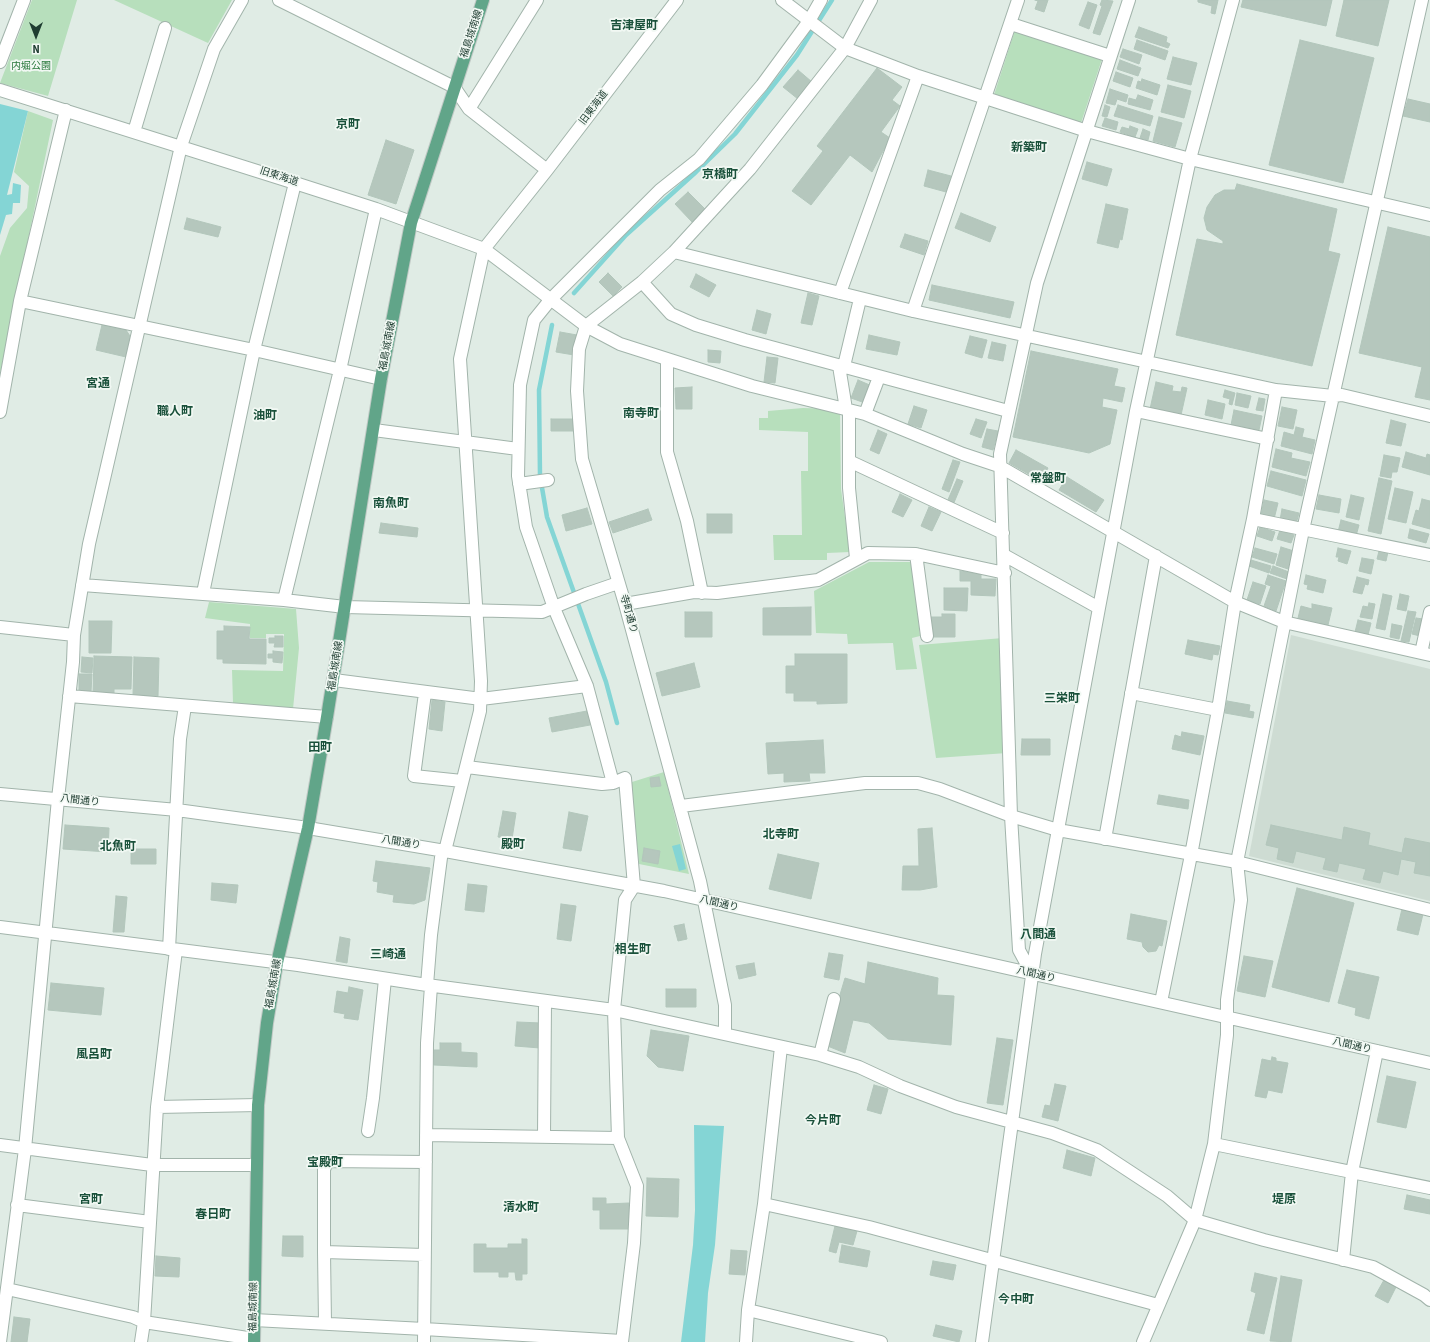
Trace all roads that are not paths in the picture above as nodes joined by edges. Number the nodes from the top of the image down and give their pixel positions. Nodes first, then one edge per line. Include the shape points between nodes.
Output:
1 (24, 0) edge
2 (242, 0) edge
3 (279, 0) edge
4 (483, 0) edge
5 (537, 0) edge
6 (677, 0) edge
7 (782, 0) edge
8 (821, 0) edge
9 (871, 0) edge
10 (1018, 0) edge
11 (1129, 0) edge
12 (1233, 0) edge
13 (1422, 0) edge
14 (809, 20) junction
15 (1011, 24) junction
16 (165, 28) dead end
17 (845, 48) junction
18 (1110, 56) junction
19 (0, 62) edge
20 (918, 76) junction
21 (454, 88) junction
22 (0, 90) edge
23 (986, 98) junction
24 (469, 109) junction
25 (66, 110) junction
26 (1088, 131) junction
27 (134, 132) junction
28 (181, 146) junction
29 (1190, 159) junction
30 (547, 170) junction
31 (295, 183) junction
32 (1375, 202) junction
33 (376, 210) junction
34 (1430, 215) edge
35 (411, 223) junction
36 (484, 249) junction
37 (674, 252) junction
38 (642, 282) junction
39 (840, 293) junction
40 (551, 299) junction
41 (860, 299) junction
42 (20, 301) junction
43 (913, 311) junction
44 (140, 326) junction
45 (586, 326) junction
46 (1024, 335) junction
47 (254, 350) junction
48 (667, 360) junction
49 (1146, 361) junction
50 (842, 366) junction
51 (340, 370) junction
52 (879, 377) junction
53 (381, 379) junction
54 (1276, 390) junction
55 (1333, 396) junction
56 (848, 409) junction
57 (1008, 410) junction
58 (0, 412) edge
59 (1136, 412) junction
60 (865, 414) junction
61 (1430, 416) edge
62 (374, 430) junction
63 (1268, 438) junction
64 (466, 442) junction
65 (518, 449) junction
66 (849, 461) junction
67 (999, 466) junction
68 (542, 481) dead end
69 (519, 484) junction
70 (1253, 520) junction
71 (1303, 530) junction
72 (1113, 531) junction
73 (1003, 532) junction
74 (916, 554) junction
75 (1004, 555) junction
76 (1430, 555) edge
77 (1156, 556) junction
78 (856, 558) junction
79 (1004, 573) junction
80 (618, 583) junction
81 (82, 585) junction
82 (203, 593) junction
83 (702, 593) junction
84 (284, 600) junction
85 (1235, 602) junction
86 (625, 604) junction
87 (557, 606) junction
88 (345, 607) junction
89 (1099, 608) junction
90 (475, 611) junction
91 (1430, 612) edge
92 (1284, 622) junction
93 (0, 628) edge
94 (74, 635) junction
95 (927, 636) dead end
96 (1426, 654) edge
97 (334, 680) junction
98 (587, 686) junction
99 (1131, 692) junction
100 (425, 693) junction
101 (68, 696) junction
102 (480, 699) junction
103 (185, 706) junction
104 (1218, 710) junction
105 (328, 717) junction
106 (467, 767) junction
107 (462, 781) junction
108 (613, 783) junction
109 (0, 794) edge
110 (58, 799) junction
111 (681, 806) junction
112 (177, 810) junction
113 (1011, 816) junction
114 (308, 828) junction
115 (1058, 830) junction
116 (1105, 839) junction
117 (444, 850) junction
118 (1191, 855) junction
119 (1237, 862) junction
120 (634, 886) junction
121 (705, 900) junction
122 (1430, 910) edge
123 (0, 927) edge
124 (46, 933) junction
125 (172, 949) junction
126 (277, 963) junction
127 (1032, 974) junction
128 (386, 979) junction
129 (429, 986) junction
130 (834, 999) dead end
131 (545, 1002) junction
132 (1161, 1002) junction
133 (614, 1010) junction
134 (1228, 1018) junction
135 (725, 1033) junction
136 (781, 1047) junction
137 (1377, 1051) junction
138 (820, 1055) junction
139 (1430, 1063) edge
140 (258, 1105) junction
141 (157, 1107) junction
142 (1012, 1122) junction
143 (368, 1131) dead end
144 (426, 1135) junction
145 (544, 1137) junction
146 (618, 1138) junction
147 (1214, 1144) junction
148 (0, 1145) edge
149 (25, 1149) junction
150 (426, 1162) junction
151 (152, 1165) junction
152 (256, 1165) junction
153 (1352, 1172) junction
154 (1430, 1188) edge
155 (764, 1204) junction
156 (17, 1205) junction
157 (1195, 1220) junction
158 (150, 1222) junction
159 (324, 1252) junction
160 (424, 1255) junction
161 (992, 1260) junction
162 (1343, 1260) junction
163 (7, 1289) junction
164 (1430, 1300) edge
165 (1158, 1305) junction
166 (748, 1310) junction
167 (254, 1320) junction
168 (144, 1322) junction
169 (325, 1323) junction
170 (424, 1329) junction
171 (254, 1341) edge
172 (0, 1342) edge
173 (141, 1342) edge
174 (424, 1342) edge
175 (622, 1342) edge
176 (746, 1342) edge
177 (881, 1342) edge
178 (982, 1342) edge
179 (1142, 1342) edge

1 - 19 street
2 - 28 street via 214,48
3 - 21 street
4 - 21 main road, 福島城南線
5 - 24 street
6 - 30 street, 旧東海道
7 - 14 street
8 - 14 street
9 - 17 street
10 - 15 street
11 - 18 street
12 - 29 street
13 - 32 street
14 - 17 street
14 - 40 street via 762,85 698,159 660,190
15 - 18 street
15 - 23 street
16 - 27 street
17 - 20 street
17 - 37 street via 750,169
18 - 26 street
20 - 23 street
20 - 39 street
21 - 24 street
21 - 35 main road, 福島城南線
22 - 25 street, 旧東海道
23 - 26 street
23 - 43 street
24 - 30 street
25 - 27 street, 旧東海道
25 - 42 street
26 - 29 street
26 - 46 street via 1037,283
27 - 28 street, 旧東海道
28 - 31 street, 旧東海道
28 - 44 street
29 - 32 street
29 - 49 street
30 - 36 street, 旧東海道
31 - 33 street, 旧東海道
31 - 47 street
32 - 34 street
32 - 55 street
33 - 35 street, 旧東海道
33 - 51 street
35 - 36 street, 旧東海道
35 - 53 main road, 福島城南線
36 - 40 street
36 - 64 street via 460,358
37 - 38 street
37 - 39 street
38 - 45 street
38 - 50 street via 671,314 696,325
39 - 41 street
40 - 45 street
40 - 65 street via 534,320 532,328 520,385
41 - 43 street
41 - 50 street
42 - 44 street
42 - 58 street
43 - 46 street
44 - 47 street
44 - 81 street via 89,544
45 - 48 street via 620,344
45 - 80 street, 寺町通り via 579,349 576,391 582,459
46 - 49 street
46 - 57 street
47 - 51 street
47 - 82 street
48 - 56 street via 752,386
48 - 83 street via 668,452 687,521
49 - 54 street
49 - 59 street
50 - 52 street
50 - 56 street
51 - 53 street
51 - 84 street
52 - 57 street
52 - 60 street
53 - 62 main road, 福島城南線
54 - 55 street
54 - 63 street
55 - 61 street via 1342,395
55 - 71 street
56 - 60 street
56 - 66 street
57 - 67 street
59 - 63 street
59 - 72 street
60 - 67 street
62 - 64 street
62 - 88 main road, 福島城南線
63 - 70 street
64 - 65 street
64 - 90 street
65 - 69 street
66 - 73 street
66 - 78 street
67 - 72 street
67 - 73 street
68 - 69 street
69 - 87 street via 526,527
70 - 71 street
70 - 85 street
71 - 76 street
71 - 92 street
72 - 77 street
72 - 89 street
73 - 75 street
74 - 78 street via 868,553
74 - 79 street
74 - 95 street
75 - 79 street
75 - 89 street
77 - 85 street
77 - 99 street
78 - 83 street via 818,580
79 - 113 street
80 - 86 street, 寺町通り
80 - 87 street
81 - 82 street
81 - 94 street
82 - 84 street
83 - 86 street via 694,592
84 - 88 street
85 - 92 street
85 - 104 street
86 - 111 street, 寺町通り
87 - 90 street via 542,612
87 - 98 street
88 - 90 street
88 - 97 main road, 福島城南線
89 - 115 street
90 - 102 street
91 - 96 street
92 - 96 street
92 - 119 street
93 - 94 street
94 - 101 street
97 - 100 street
97 - 105 main road, 福島城南線
98 - 102 street
98 - 108 street
99 - 104 street
99 - 116 street
100 - 102 street
100 - 107 street via 414,776
101 - 103 street
101 - 110 street
102 - 106 street via 480,710
103 - 105 street
103 - 112 street via 180,739
104 - 118 street
105 - 114 main road, 福島城南線
106 - 107 street
106 - 108 street via 602,784
107 - 117 street
108 - 120 street via 624,778
109 - 110 street, 八間通り
110 - 112 street, 八間通り
110 - 124 street
111 - 113 street via 865,783 918,783
111 - 121 street, 寺町通り
112 - 114 street, 八間通り
112 - 125 street
113 - 115 street
113 - 127 street via 1019,950
114 - 117 street, 八間通り
114 - 126 main road, 福島城南線
115 - 116 street
115 - 127 street
116 - 118 street
117 - 120 street, 八間通り
117 - 129 street via 430,935
118 - 119 street
118 - 132 street
119 - 122 street
119 - 134 street via 1241,900 1227,1000
120 - 121 street, 八間通り
120 - 133 street via 624,900
121 - 127 street, 八間通り
121 - 135 street, 寺町通り via 725,1005
123 - 124 street
124 - 125 street
124 - 149 street
125 - 126 street
125 - 141 street
126 - 128 street
126 - 140 main road, 福島城南線
127 - 132 street, 八間通り
127 - 142 street
128 - 129 street
128 - 143 street
129 - 131 street
129 - 144 street
130 - 138 street
131 - 133 street
131 - 145 street
132 - 134 street, 八間通り
133 - 135 street
133 - 146 street
134 - 137 street, 八間通り
134 - 147 street
135 - 136 street
136 - 138 street
136 - 155 street
137 - 139 street, 八間通り
137 - 153 street
138 - 142 street via 859,1067 956,1107
140 - 141 street
140 - 152 main road, 福島城南線
141 - 151 street
142 - 157 street via 1052,1133 1097,1150 1150,1184
142 - 161 street
144 - 145 street
144 - 150 street
145 - 146 street
146 - 175 street via 637,1186 634,1243
147 - 153 street
147 - 157 street
148 - 149 street
149 - 151 street
149 - 156 street
150 - 159 street via 328,1161 324,1169
150 - 160 street
151 - 152 street
151 - 158 street
152 - 167 main road, 福島城南線
153 - 154 street
153 - 162 street
155 - 161 street via 869,1227
155 - 166 street
156 - 158 street
156 - 163 street
157 - 162 street
157 - 165 street
158 - 168 street
159 - 160 street
159 - 169 street
160 - 170 street
161 - 165 street
161 - 178 street
162 - 164 street via 1373,1267
163 - 168 street via 133,1317
163 - 172 street
165 - 179 street
166 - 176 street
166 - 177 street
167 - 169 street
167 - 171 main road, 福島城南線
168 - 171 street
168 - 173 street
169 - 170 street
170 - 174 street
170 - 175 street

